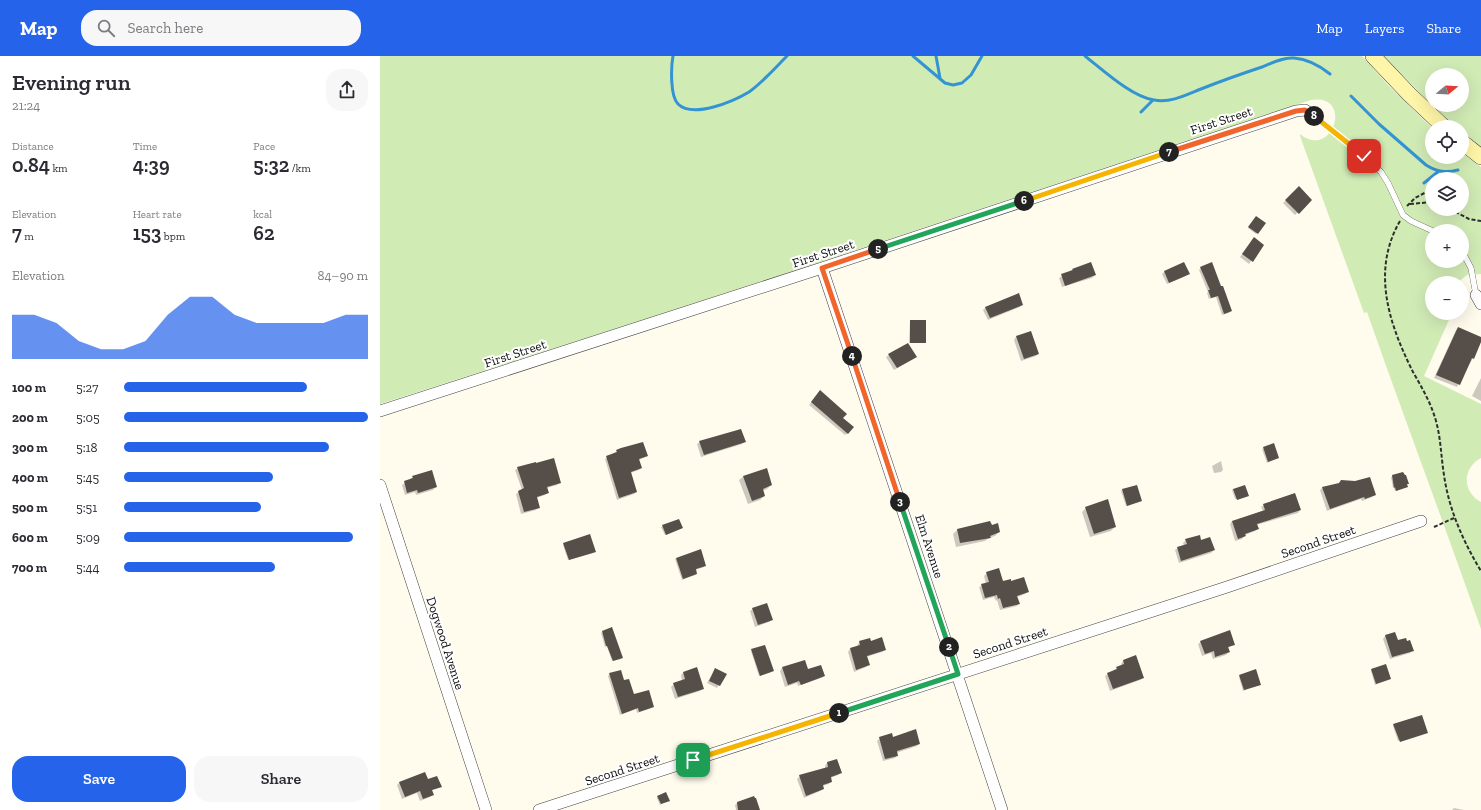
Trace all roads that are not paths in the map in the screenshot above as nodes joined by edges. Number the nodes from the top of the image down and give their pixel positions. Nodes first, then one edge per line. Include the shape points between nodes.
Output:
1 (1373, 56) edge
2 (1317, 118) joint
3 (1437, 120) edge
4 (1469, 148) edge
5 (1481, 157) edge
6 (1425, 228) edge
7 (1469, 264) edge
8 (822, 268) junction
9 (1479, 300) edge
10 (380, 411) edge
11 (380, 485) edge
12 (1421, 521) dead end
13 (958, 674) junction
14 (486, 810) edge
15 (539, 810) edge
16 (1002, 810) edge

1 - 3 main road
2 - 6 lane via 1381,172 1403,215 1411,222
2 - 8 street, First Street via 1305,110 1296,111
4 - 5 main road
7 - 9 lane
8 - 10 street, First Street
8 - 13 street, Elm Avenue
11 - 14 street, Dogwood Avenue
12 - 13 street, Second Street
13 - 15 street, Second Street
13 - 16 street, Elm Avenue

